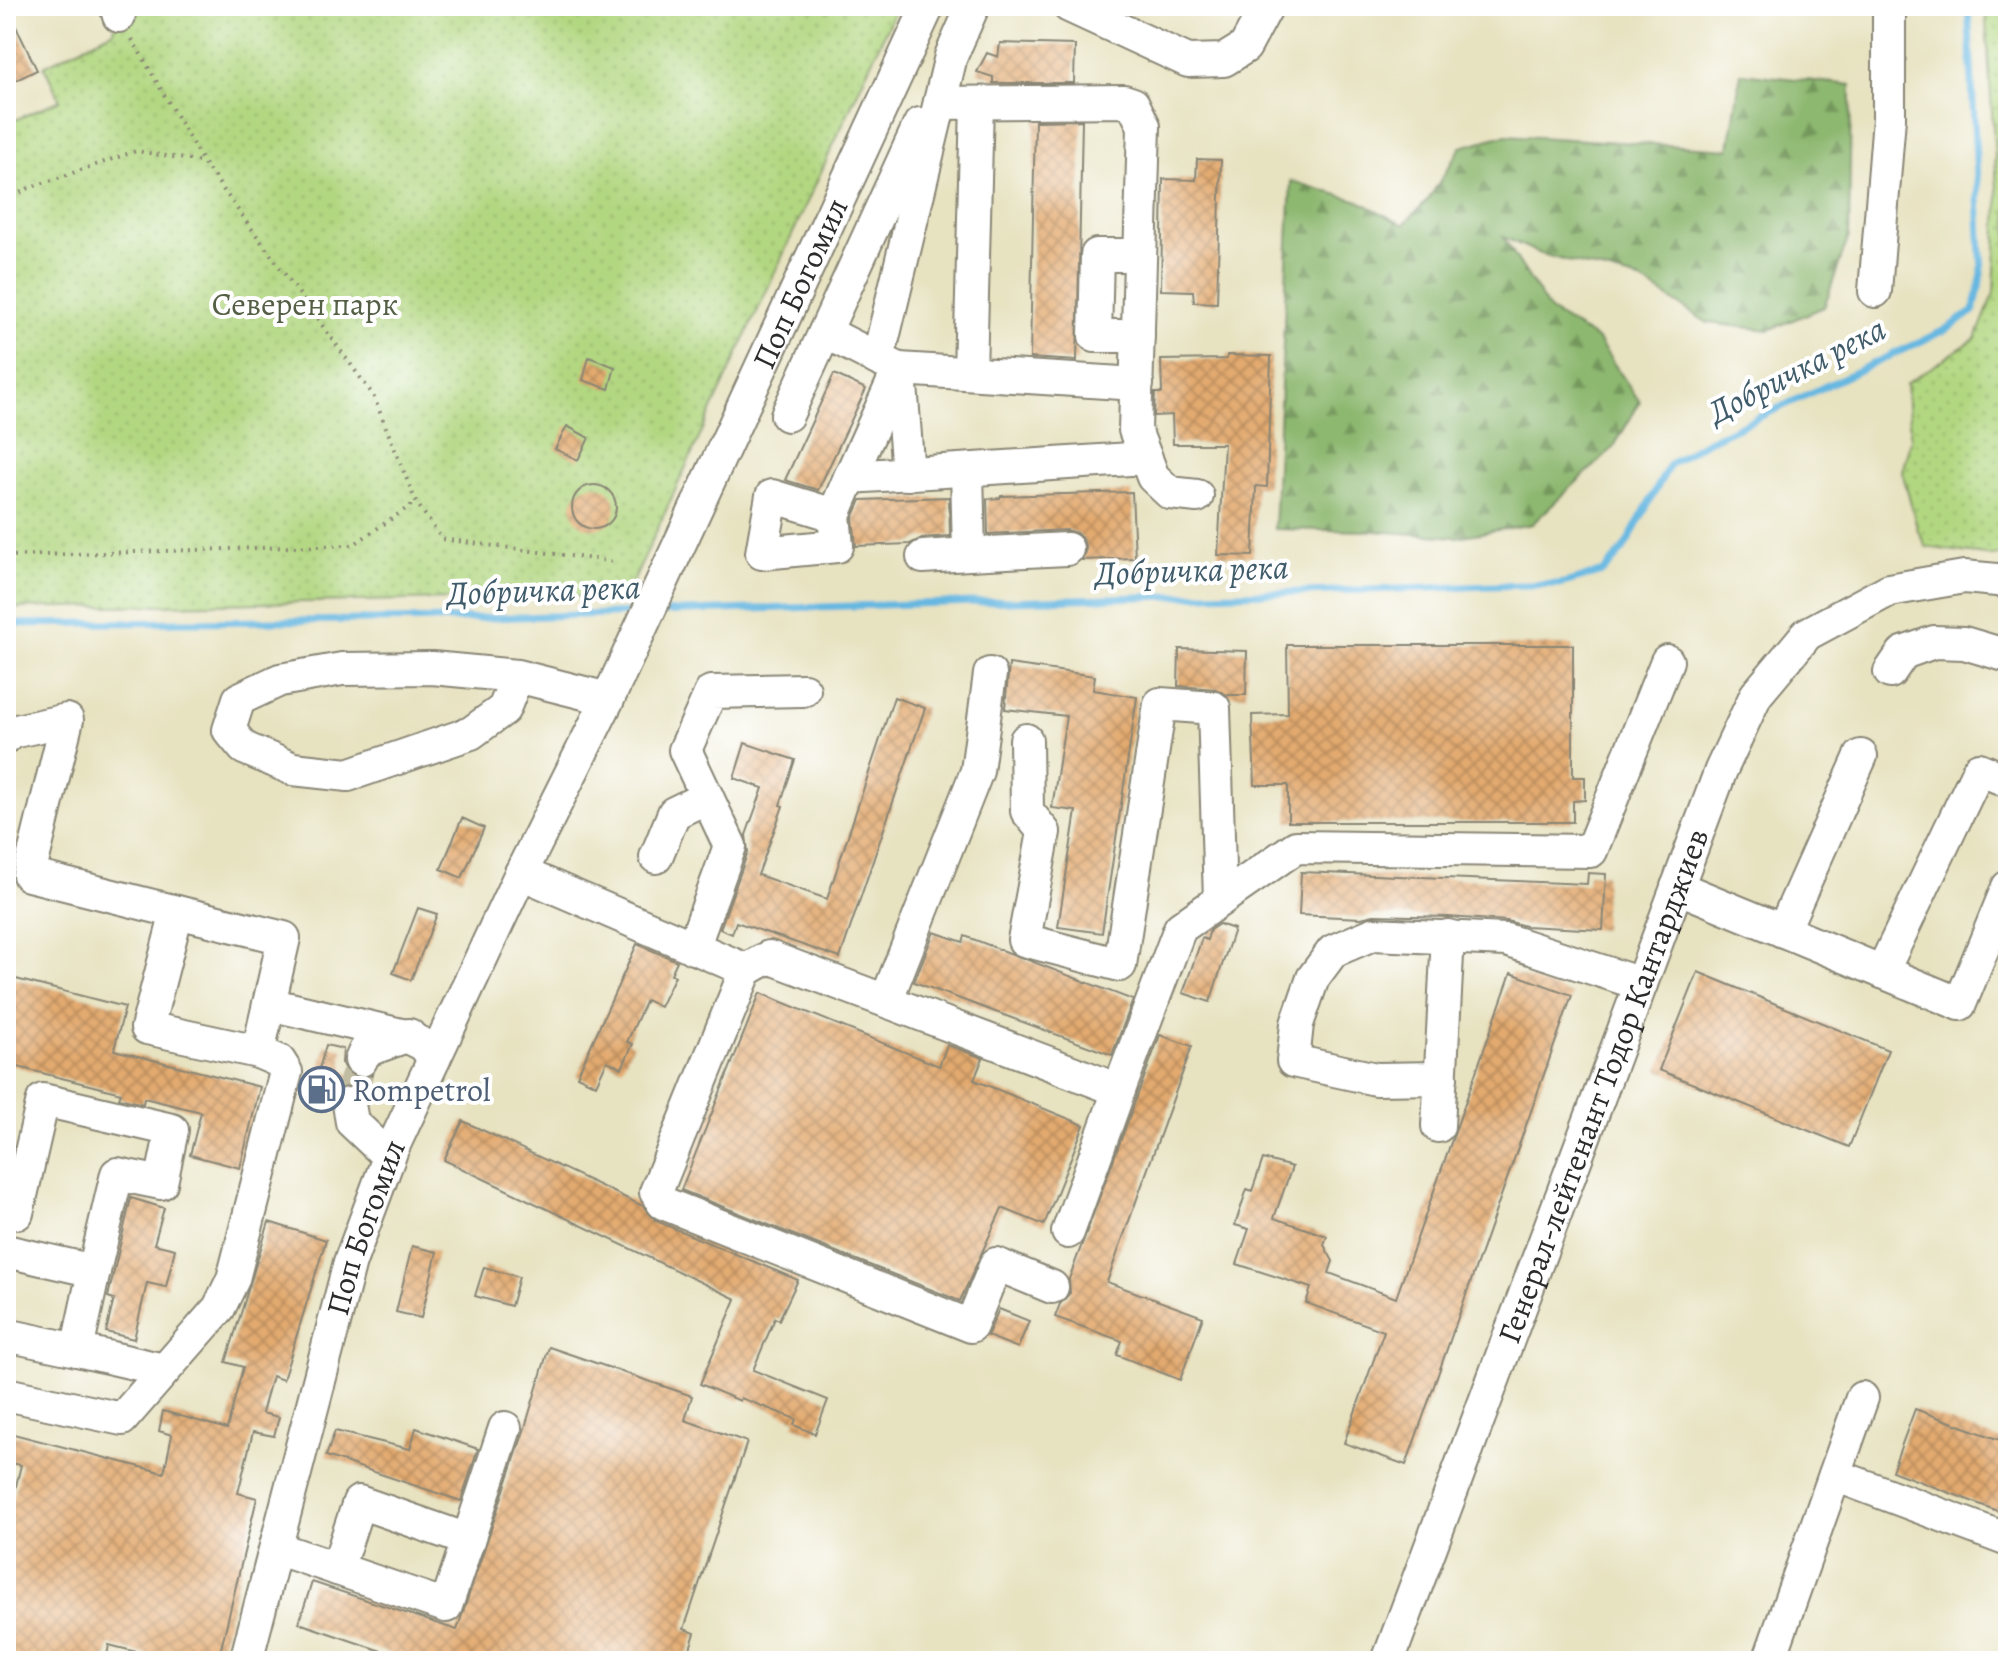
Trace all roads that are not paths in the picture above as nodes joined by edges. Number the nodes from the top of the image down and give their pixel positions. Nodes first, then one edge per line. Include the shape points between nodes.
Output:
1 (928, 6) edge
2 (973, 6) edge
3 (1069, 6) edge
4 (1267, 6) edge
5 (1889, 6) edge
6 (951, 56) junction
7 (940, 103) junction
8 (977, 103) junction
9 (1140, 255) junction
10 (1875, 291) dead end
11 (825, 332) junction
12 (1138, 336) junction
13 (889, 364) junction
14 (970, 373) junction
15 (1137, 384) junction
16 (787, 415) dead end
17 (1146, 458) junction
18 (967, 470) junction
19 (908, 474) junction
20 (850, 477) junction
21 (1197, 496) dead end
22 (834, 515) dead end
23 (1067, 549) dead end
24 (969, 554) junction
25 (923, 557) dead end
26 (2008, 581) edge
27 (2008, 656) edge
28 (1667, 661) dead end
29 (1890, 672) dead end
30 (990, 674) dead end
31 (517, 676) junction
32 (804, 690) dead end
33 (608, 699) junction
34 (6, 737) edge
35 (1026, 740) dead end
36 (1861, 756) dead end
37 (2008, 781) edge
38 (707, 797) junction
39 (656, 857) dead end
40 (17, 872) edge
41 (521, 873) junction
42 (1677, 887) junction
43 (2008, 887) edge
44 (1220, 900) junction
45 (177, 912) junction
46 (1180, 928) junction
47 (1783, 931) junction
48 (1448, 936) junction
49 (693, 948) junction
50 (1120, 965) junction
51 (746, 970) junction
52 (1882, 972) junction
53 (1641, 984) junction
54 (886, 1001) junction
55 (269, 1004) junction
56 (451, 1023) junction
57 (406, 1036) junction
58 (258, 1052) junction
59 (434, 1059) junction
60 (361, 1060) tunnel mouth
61 (1441, 1078) junction
62 (1119, 1090) junction
63 (349, 1104) tunnel mouth
64 (1438, 1126) dead end
65 (389, 1157) junction
66 (6, 1210) edge
67 (1068, 1232) dead end
68 (6, 1251) edge
69 (94, 1271) junction
70 (1052, 1287) dead end
71 (6, 1335) edge
72 (77, 1350) junction
73 (164, 1370) junction
74 (6, 1394) edge
75 (1862, 1398) dead end
76 (505, 1428) dead end
77 (1835, 1475) junction
78 (468, 1540) junction
79 (2008, 1540) edge
80 (276, 1548) junction
81 (337, 1569) junction
82 (246, 1661) edge
83 (1388, 1661) edge
84 (1769, 1661) edge

1 - 33 street, Поп Богомил
2 - 6 street
3 - 4 street via 1188,61 1224,60 1245,47
5 - 10 street via 1889,118
6 - 7 street
6 - 11 street
7 - 8 street
7 - 13 street
8 - 9 street via 1133,104 1144,126
8 - 14 street
9 - 12 street
9 - 12 street via 1097,255 1095,336
11 - 13 street
11 - 16 street
12 - 15 street
13 - 14 street
13 - 19 street
13 - 20 street
14 - 15 street
15 - 17 street via 1135,430
17 - 18 street
17 - 21 street via 1153,477 1170,493
18 - 19 street
18 - 24 street
19 - 20 street
20 - 22 street
23 - 24 street
24 - 25 street
26 - 42 street, Генерал-лейтенант Тодор Кантарджиев via 1964,577 1889,590 1807,634 1756,695
27 - 29 street via 1964,643 1934,642 1903,653
28 - 44 street via 1591,851 1296,847
30 - 54 street via 977,771
31 - 31 street via 432,668 342,669 280,680 239,699 229,730 244,748 293,769 348,775 471,733 504,709
31 - 33 street
32 - 38 street via 711,692 685,750
33 - 41 street, Поп Богомил
34 - 40 street via 67,720
35 - 50 street via 1027,811 1044,832 1024,940
36 - 47 street
37 - 52 street via 1979,769
38 - 39 street via 674,813
38 - 49 street via 730,846
40 - 45 street
41 - 49 street
41 - 56 street, Поп Богомил
42 - 47 street
42 - 53 street, Генерал-лейтенант Тодор Кантарджиев
43 - 52 street via 1960,1004
44 - 46 street
44 - 50 street via 1214,708 1160,704
45 - 55 street via 284,938
45 - 58 street via 147,1028
46 - 50 street
46 - 62 street
47 - 52 street
48 - 53 street via 1506,940
48 - 61 street
48 - 61 street via 1373,934 1333,951 1313,978 1297,1024 1293,1061 1376,1079
49 - 51 street
51 - 54 street via 769,957
51 - 70 street via 656,1192 663,1203 971,1326 996,1264
53 - 83 street, Генерал-лейтенант Тодор Кантарджиев
54 - 62 street
55 - 57 street
55 - 58 street
56 - 57 street
56 - 59 street, Поп Богомил
57 - 59 street via 424,1045
57 - 60 street via 365,1051
58 - 73 street via 279,1061 286,1072 233,1279 219,1308
59 - 65 street, Поп Богомил
61 - 64 street
62 - 67 street
63 - 65 street via 352,1122
65 - 80 street, Поп Богомил via 350,1262
66 - 69 street via 17,1213 43,1100 172,1130 161,1183 117,1174
68 - 69 street
69 - 72 street
71 - 72 street
72 - 73 street
73 - 74 street via 122,1419
75 - 77 street
76 - 78 street
77 - 79 street
77 - 84 street
78 - 81 street via 446,1606
78 - 81 street via 359,1502
80 - 81 street
80 - 82 street, Поп Богомил

